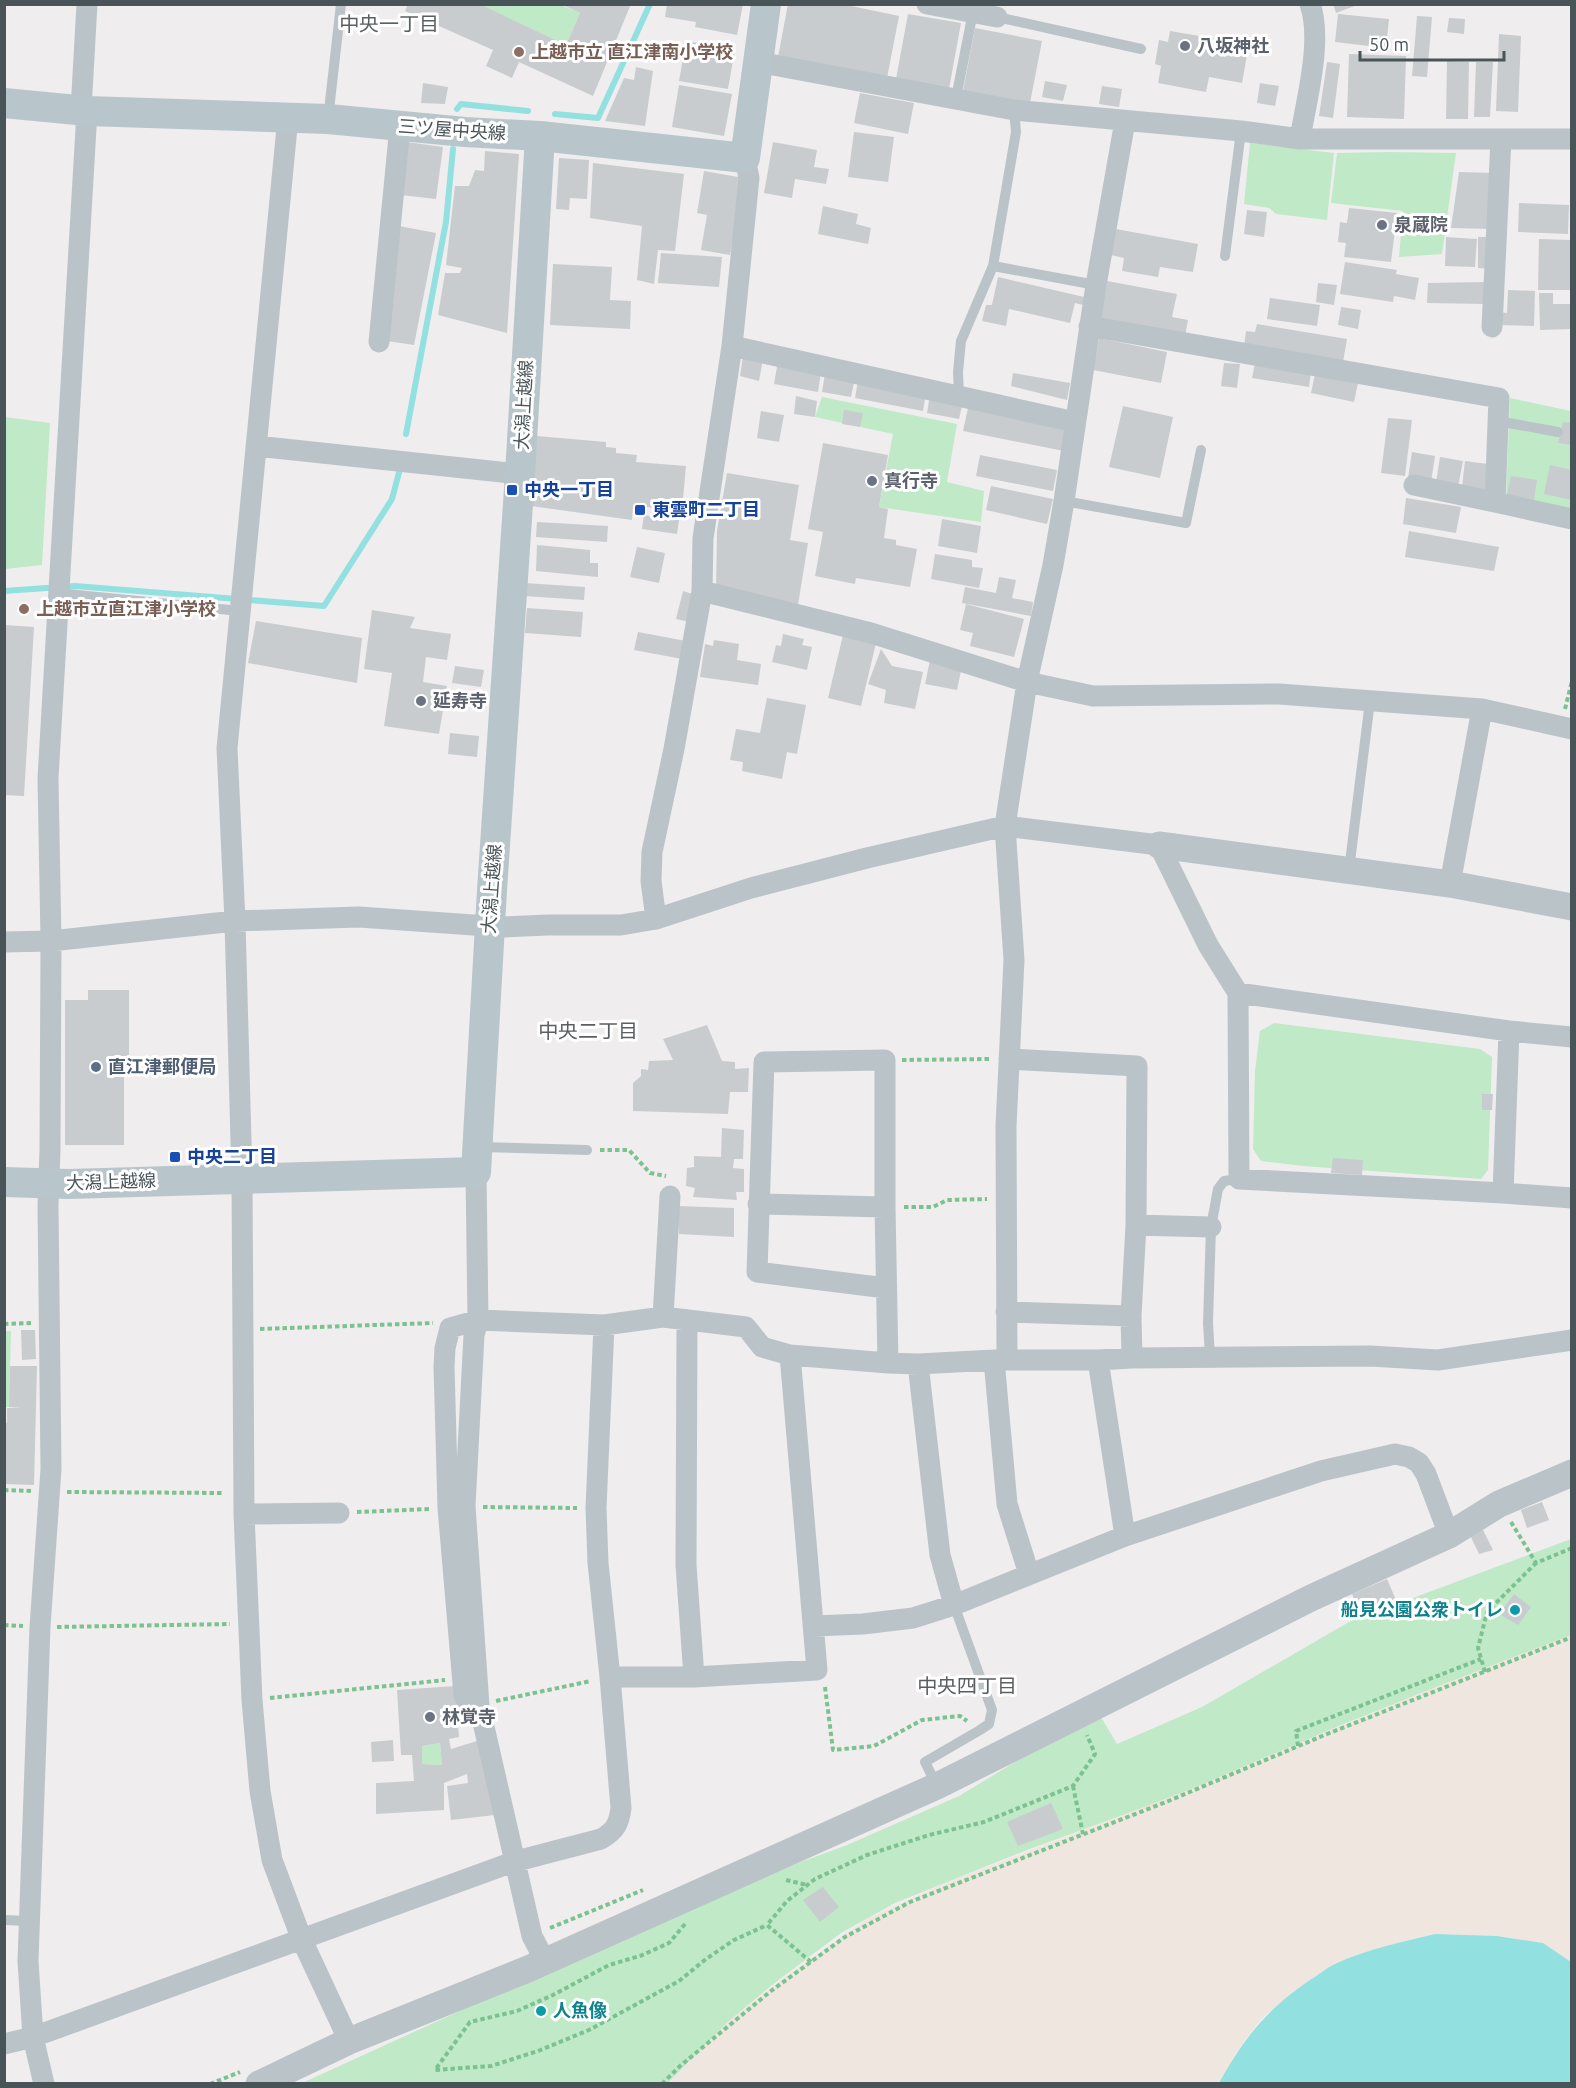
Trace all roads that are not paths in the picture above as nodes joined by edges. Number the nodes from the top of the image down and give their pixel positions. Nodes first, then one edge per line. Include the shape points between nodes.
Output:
1 (87, 4) edge
2 (341, 4) edge
3 (766, 4) edge
4 (927, 4) edge
5 (1310, 4) edge
6 (973, 12) junction
7 (996, 17) joint
8 (1141, 49) dead end
9 (758, 62) junction
10 (956, 98) junction
11 (4, 103) edge
12 (84, 110) junction
13 (1014, 110) junction
14 (288, 117) junction
15 (328, 119) junction
16 (1125, 121) junction
17 (400, 126) junction
18 (1241, 131) junction
19 (540, 136) junction
20 (1300, 139) junction
21 (1501, 139) junction
22 (1572, 139) edge
23 (745, 158) junction
24 (1225, 256) dead end
25 (993, 266) junction
26 (1096, 285) junction
27 (1089, 326) junction
28 (1492, 327) dead end
29 (379, 342) dead end
30 (732, 346) junction
31 (959, 397) junction
32 (1498, 421) junction
33 (1075, 423) junction
34 (1558, 432) dead end
35 (256, 446) junction
36 (1201, 450) dead end
37 (520, 474) junction
38 (1414, 485) dead end
39 (1064, 501) junction
40 (1495, 502) junction
41 (1572, 519) edge
42 (702, 591) junction
43 (57, 593) junction
44 (240, 611) junction
45 (1027, 682) junction
46 (1370, 700) junction
47 (1482, 709) junction
48 (1566, 728) edge
49 (1005, 826) junction
50 (1159, 845) junction
51 (1349, 870) junction
52 (1450, 884) junction
53 (1572, 907) edge
54 (656, 920) junction
55 (235, 921) junction
56 (490, 926) junction
57 (51, 940) junction
58 (4, 942) edge
59 (1238, 993) junction
60 (1509, 1031) junction
61 (1572, 1036) edge
62 (1009, 1059) junction
63 (587, 1150) road end
64 (477, 1159) junction
65 (242, 1178) junction
66 (1239, 1179) junction
67 (4, 1182) edge
68 (48, 1184) junction
69 (1503, 1193) junction
70 (670, 1196) road end
71 (1572, 1198) edge
72 (758, 1204) junction
73 (885, 1207) junction
74 (1136, 1225) junction
75 (1211, 1227) junction
76 (886, 1288) junction
77 (1006, 1312) junction
78 (1131, 1316) junction
79 (663, 1317) junction
80 (478, 1320) junction
81 (687, 1320) junction
82 (604, 1325) junction
83 (1572, 1340) edge
84 (790, 1355) junction
85 (1132, 1358) junction
86 (1210, 1358) junction
87 (1000, 1360) junction
88 (1098, 1360) junction
89 (888, 1363) junction
90 (918, 1364) junction
91 (1572, 1473) edge
92 (243, 1504) junction
93 (456, 1507) junction
94 (339, 1513) road end
95 (1449, 1535) junction
96 (1125, 1536) junction
97 (1029, 1574) junction
98 (954, 1605) junction
99 (814, 1626) junction
100 (610, 1677) junction
101 (694, 1677) junction
102 (479, 1705) junction
103 (937, 1786) junction
104 (513, 1862) junction
105 (4, 1920) edge
106 (28, 1922) junction
107 (302, 1940) junction
108 (545, 1961) junction
109 (33, 2037) junction
110 (349, 2041) junction
111 (4, 2044) edge
112 (44, 2084) edge
113 (259, 2084) edge

1 - 12 street
2 - 15 lane
3 - 9 main road
4 - 6 street
5 - 20 street via 1314,51
6 - 7 street
6 - 10 lane
7 - 8 lane
9 - 10 street
9 - 23 main road
10 - 13 street
11 - 12 main road, 三ツ屋中央線
12 - 14 main road, 三ツ屋中央線
12 - 43 street
13 - 16 street
13 - 25 lane via 1016,132
14 - 15 main road, 三ツ屋中央線
14 - 35 street
15 - 17 main road, 三ツ屋中央線
16 - 18 street
16 - 26 street
17 - 19 main road, 三ツ屋中央線
17 - 29 street
18 - 20 street
18 - 24 lane
19 - 23 main road, 三ツ屋中央線
19 - 37 main road, 大潟上越線
20 - 21 street
21 - 22 street
21 - 28 street
23 - 30 street via 748,178
25 - 26 lane
25 - 31 lane via 961,341
26 - 27 street
27 - 32 street via 1499,398
27 - 33 street
30 - 31 street
30 - 42 street via 703,538
31 - 33 street
32 - 34 lane
32 - 40 street
33 - 39 street
35 - 37 street
35 - 44 street
36 - 39 lane via 1186,523
37 - 56 main road, 大潟上越線
38 - 40 street
39 - 45 street
40 - 41 street
42 - 45 street via 871,633
42 - 54 street via 652,852
43 - 44 lane
43 - 57 street via 48,778
44 - 55 street via 227,748
45 - 46 street via 1093,696 1279,694
45 - 49 street
46 - 47 street
46 - 51 lane
47 - 48 street
47 - 52 street
49 - 50 street
49 - 54 street via 763,885
49 - 62 street via 1014,960
50 - 51 street
50 - 59 street via 1208,945
51 - 52 street
52 - 53 street
54 - 56 street via 621,925
55 - 56 street via 359,917
55 - 57 street
55 - 65 street
56 - 64 main road, 大潟上越線
57 - 58 street
57 - 68 street
59 - 60 street
59 - 66 street
60 - 61 street
60 - 69 street
62 - 74 street via 1137,1066
62 - 77 street
63 - 64 lane
64 - 65 main road, 大潟上越線
64 - 80 street
65 - 68 main road, 大潟上越線
65 - 92 street
66 - 69 street
66 - 75 lane via 1224,1181 1218,1189
67 - 68 main road, 大潟上越線
68 - 106 street via 50,1491 40,1627
69 - 71 street
70 - 79 street
72 - 73 street
72 - 73 street via 764,1062 885,1060
72 - 76 street via 757,1272
73 - 76 street
74 - 75 street
74 - 78 street
75 - 86 lane
76 - 89 street
77 - 78 street
77 - 87 street
78 - 85 street
79 - 81 street
79 - 82 street
80 - 82 street
80 - 93 street
80 - 93 street via 450,1328 445,1348
81 - 84 street via 746,1327 762,1347
81 - 101 street via 686,1566
82 - 100 street via 596,1508
83 - 86 street via 1438,1360 1370,1356
84 - 89 street
84 - 99 street
85 - 86 street
85 - 88 street
87 - 88 street
87 - 90 street
87 - 97 street via 1007,1504
88 - 96 street
89 - 90 street
90 - 98 street via 940,1556
91 - 95 street via 1499,1504
92 - 94 street
92 - 107 street via 260,1791 272,1860
93 - 102 street
93 - 102 street via 461,1679 467,1702
95 - 96 street via 1419,1463 1395,1454 1321,1471
95 - 103 street via 1311,1598
96 - 97 street
97 - 98 street
98 - 99 street via 913,1618
98 - 103 lane via 992,1710 988,1724 925,1762
99 - 101 street via 817,1670
100 - 101 street
100 - 104 street via 621,1808 614,1832 601,1839
102 - 104 street
103 - 108 street
104 - 107 street
104 - 108 street via 532,1936
105 - 106 lane
106 - 109 street
107 - 109 street
107 - 110 street
108 - 110 street
109 - 111 street
109 - 112 street
110 - 113 street

